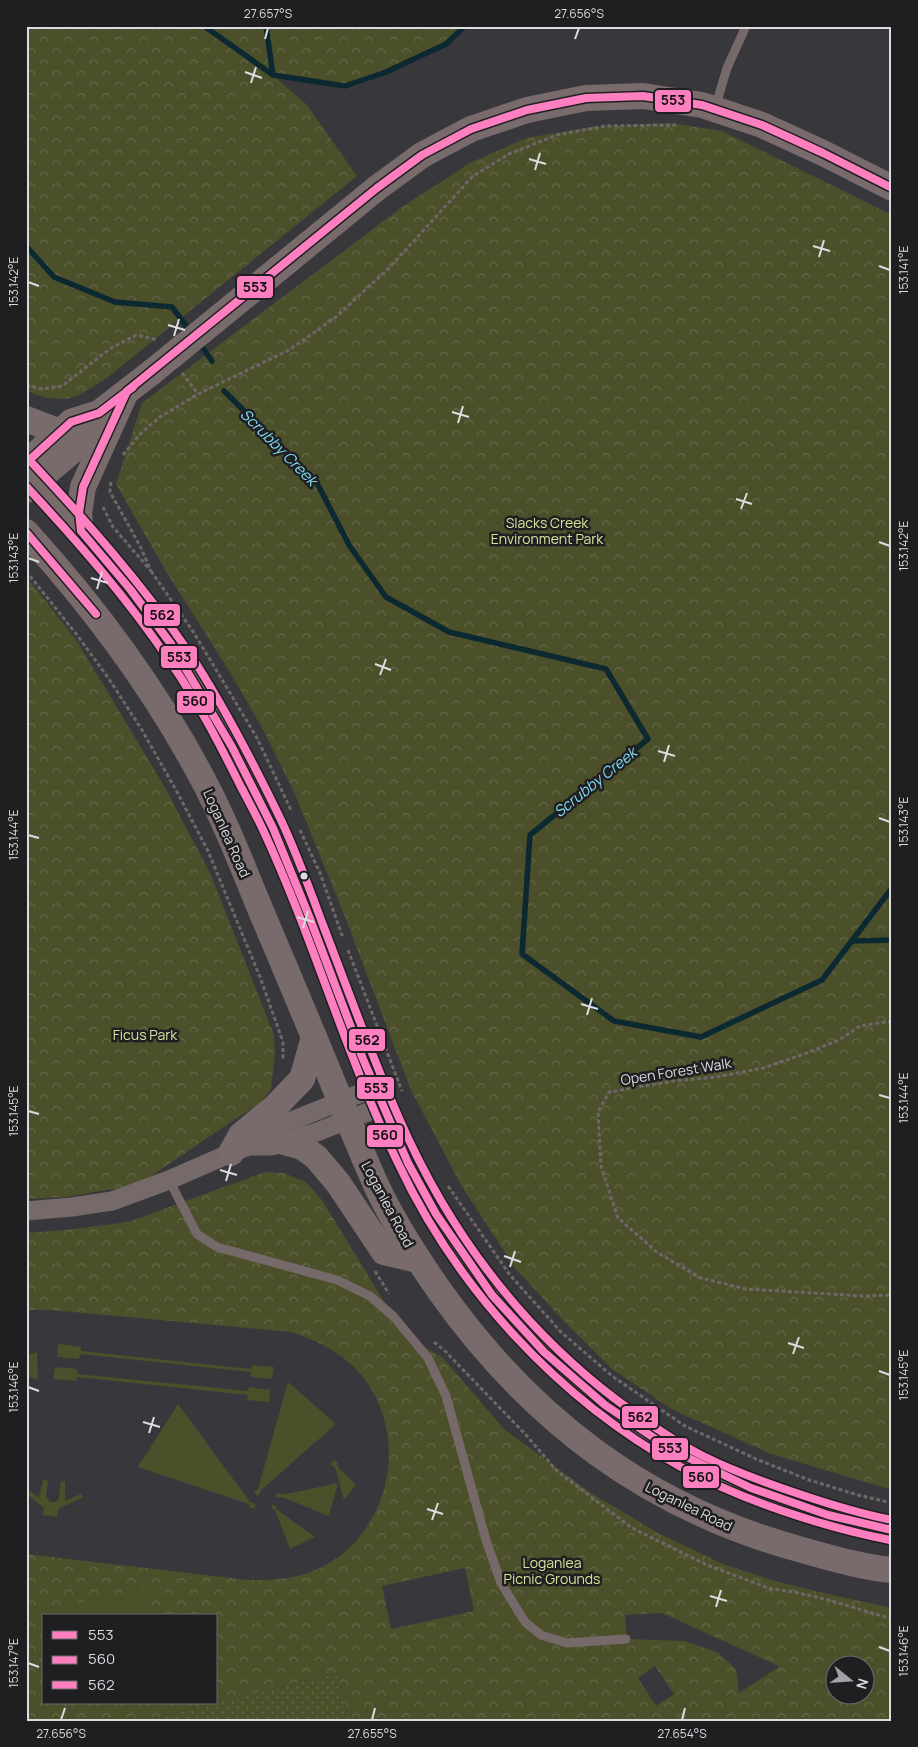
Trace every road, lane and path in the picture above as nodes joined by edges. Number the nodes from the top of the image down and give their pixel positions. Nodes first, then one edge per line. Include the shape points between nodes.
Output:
1 (746, 26) edge
2 (715, 109) junction
3 (682, 124) dead end
4 (892, 188) edge
5 (163, 347) dead end
6 (179, 369) dead end
7 (26, 385) edge
8 (127, 391) junction
9 (198, 394) junction
10 (98, 413) junction
11 (26, 419) edge
12 (60, 432) junction
13 (118, 461) dead end
14 (111, 476) dead end
15 (29, 477) edge
16 (84, 487) junction
17 (81, 531) junction
18 (26, 532) edge
19 (26, 571) edge
20 (151, 571) junction
21 (291, 810) dead end
22 (300, 828) dead end
23 (892, 1021) edge
24 (314, 1037) junction
25 (283, 1062) dead end
26 (388, 1098) junction
27 (344, 1111) junction
28 (284, 1142) junction
29 (240, 1150) junction
30 (169, 1180) junction
31 (444, 1182) dead end
32 (26, 1211) edge
33 (418, 1260) junction
34 (892, 1295) edge
35 (892, 1503) edge
36 (892, 1530) edge
37 (892, 1570) edge
38 (626, 1639) dead end

1 - 2 lane via 727,68
2 - 4 main road via 762,125
2 - 8 main road, bridge via 643,96 586,98 527,110 471,129 422,155 377,188
3 - 9 path via 605,126 557,135 509,154 473,176 389,268 336,316 290,350
5 - 7 path via 158,340 136,335 112,348 62,386 42,389
6 - 9 path
8 - 10 main road
8 - 16 main road
9 - 13 path via 160,417 141,433
10 - 12 main road via 71,422
10 - 15 main road via 86,439
11 - 12 main road
12 - 15 main road
14 - 20 path via 110,492
15 - 17 main road
16 - 17 main road via 79,513
16 - 20 path via 96,493 113,527
17 - 26 main road via 130,589 170,644 232,747 273,828 363,1059
18 - 24 main road, Loganlea Road via 129,657 163,708 232,840
19 - 25 path via 109,679 142,730 208,851 260,977 283,1042
20 - 21 path via 194,633 257,738
22 - 26 path via 320,873
23 - 34 path, Open Forest Walk via 860,1026 807,1054 763,1068 609,1092 598,1112 601,1166 618,1218 658,1253 700,1278 746,1289
24 - 27 main road, Loganlea Road
24 - 29 main road via 302,1079 241,1135
26 - 27 street
26 - 36 main road via 408,1163 436,1214 492,1295 544,1352 604,1405 709,1470 828,1514
27 - 28 street
27 - 29 street via 269,1130
27 - 33 main road, Loganlea Road via 378,1190
28 - 29 street
28 - 33 main road via 302,1148 316,1158 338,1183 384,1252
29 - 30 street
30 - 32 street via 112,1201
30 - 38 lane via 198,1234 217,1247 337,1280 370,1296 394,1317 428,1358 446,1396 501,1583 525,1622 541,1635 567,1643
31 - 35 path via 510,1275 561,1332 612,1376 686,1426 756,1459 817,1483
33 - 37 main road, Loganlea Road via 462,1322 520,1386 581,1442 626,1473 664,1496 743,1532 823,1556

